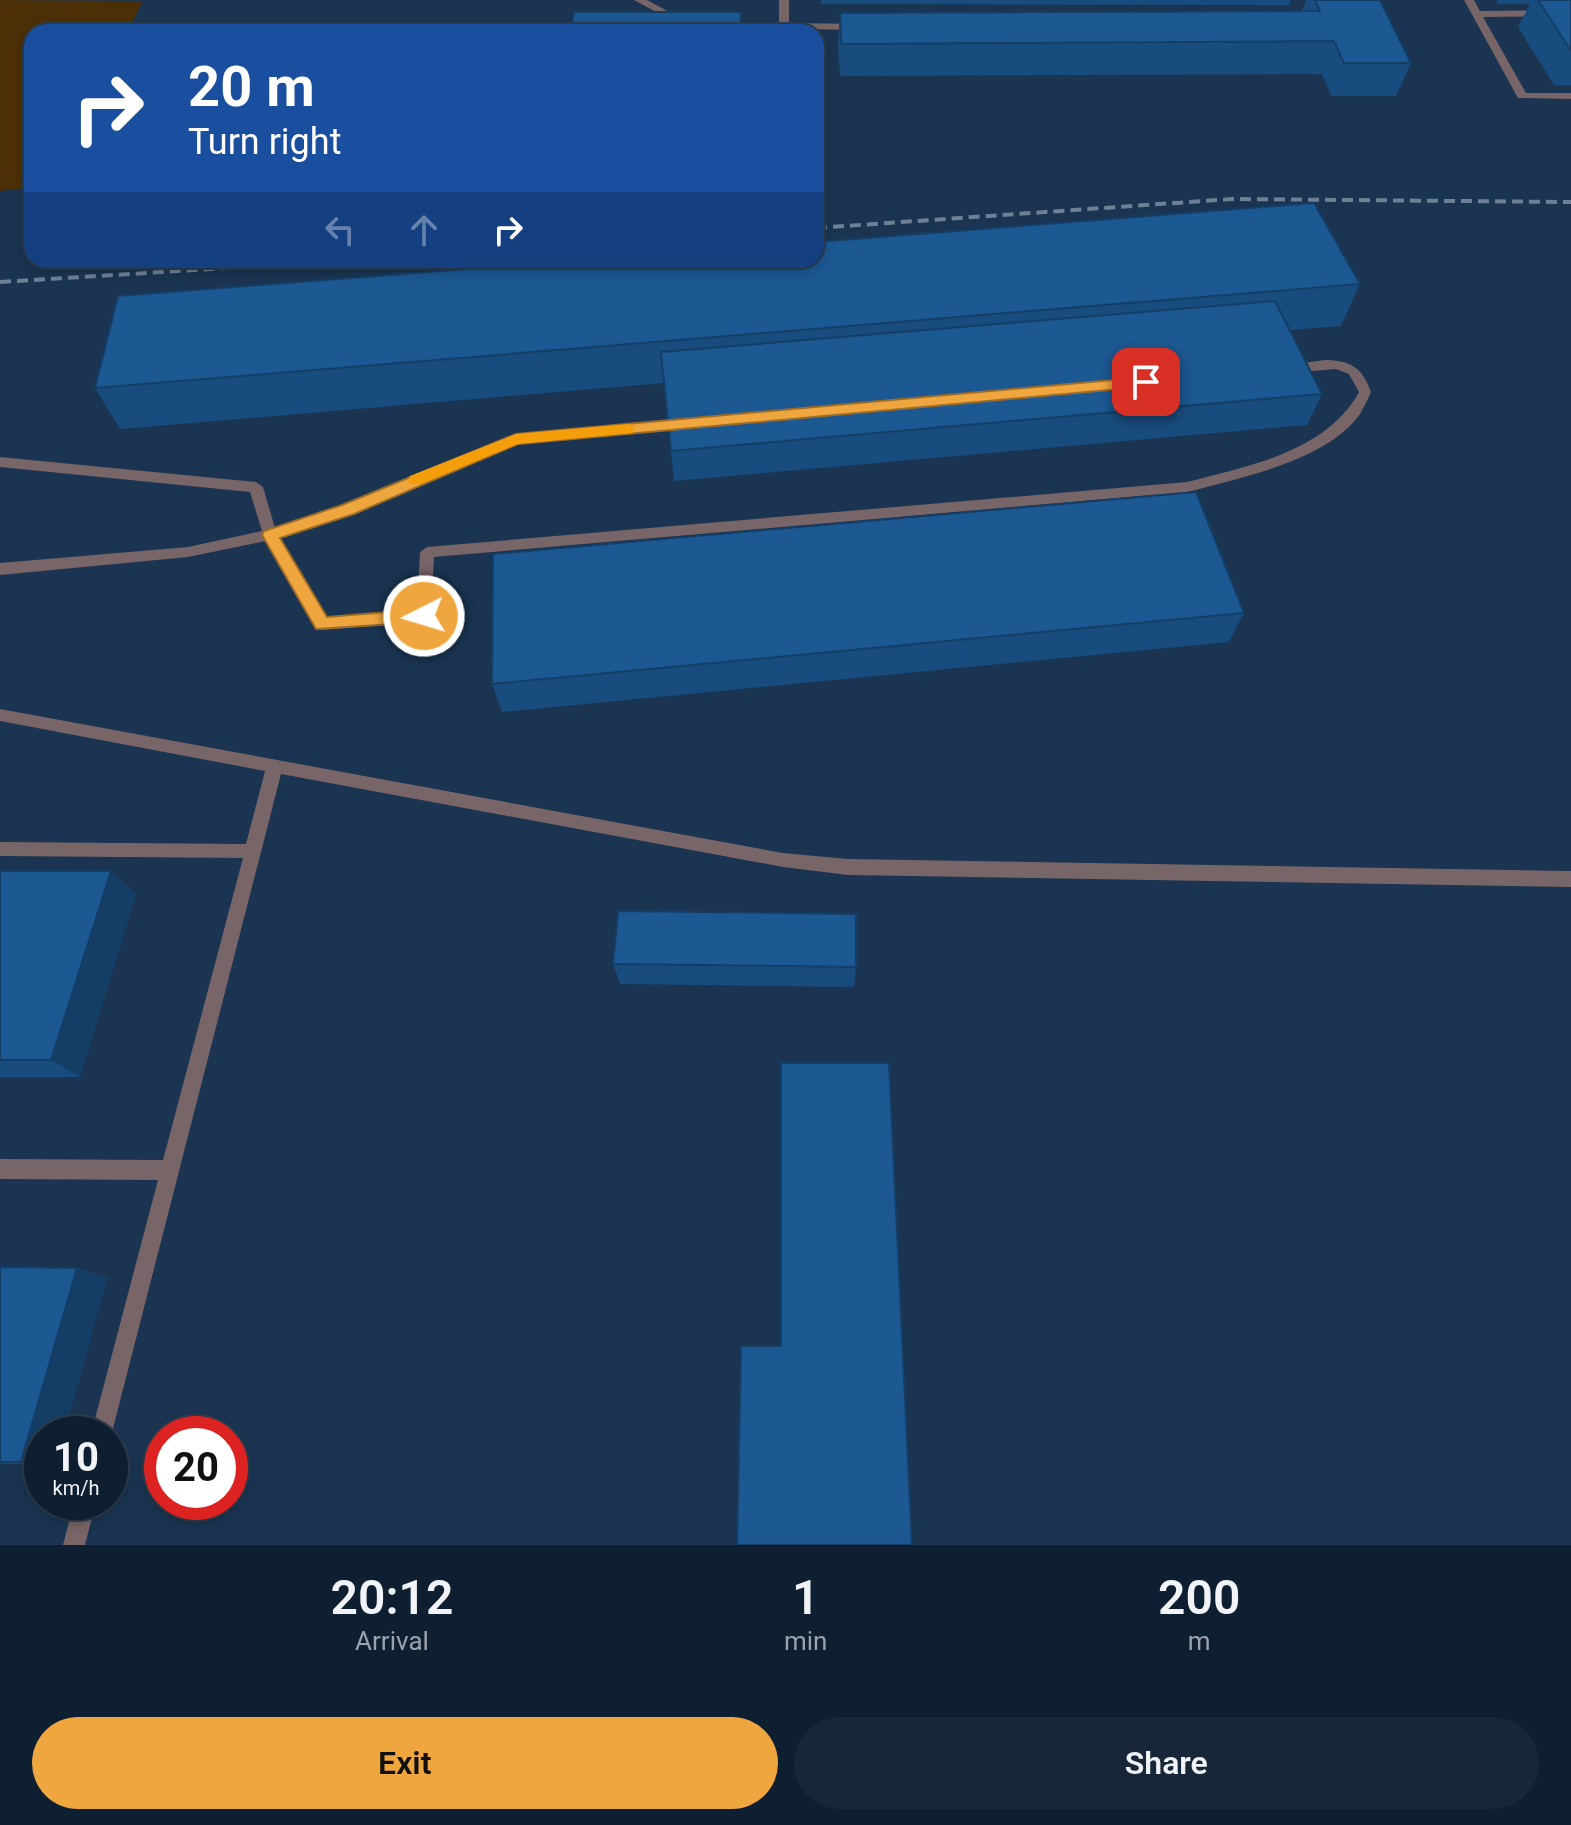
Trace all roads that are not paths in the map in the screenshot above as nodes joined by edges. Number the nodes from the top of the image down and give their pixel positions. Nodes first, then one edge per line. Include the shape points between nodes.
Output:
1 (639, 0) edge
2 (784, 0) edge
3 (1469, 0) edge
4 (1571, 13) edge
5 (1477, 14) junction
6 (691, 21) edge
7 (784, 24) edge
8 (879, 27) edge
9 (824, 29) edge
10 (1571, 96) edge
11 (1273, 371) edge
12 (705, 422) edge
13 (0, 462) edge
14 (270, 535) junction
15 (0, 569) edge
16 (0, 715) edge
17 (275, 765) junction
18 (0, 849) edge
19 (253, 851) junction
20 (1571, 879) edge
21 (0, 1169) edge
22 (170, 1170) junction
23 (107, 1416) edge
24 (80, 1520) edge
25 (74, 1545) edge

1 - 6 lane
2 - 7 lane
3 - 5 lane
4 - 5 lane
5 - 10 lane via 1522,96
8 - 9 lane
11 - 14 lane via 1349,366 1358,371 1365,392 1356,413 1324,438 1187,487 427,552 424,616 322,624
12 - 14 lane via 516,439 348,510
13 - 14 lane via 256,487
14 - 15 lane via 188,552
16 - 17 lane
17 - 19 lane
17 - 20 lane via 783,860 848,867
18 - 19 lane
19 - 22 lane
21 - 22 lane
22 - 23 lane
24 - 25 lane

